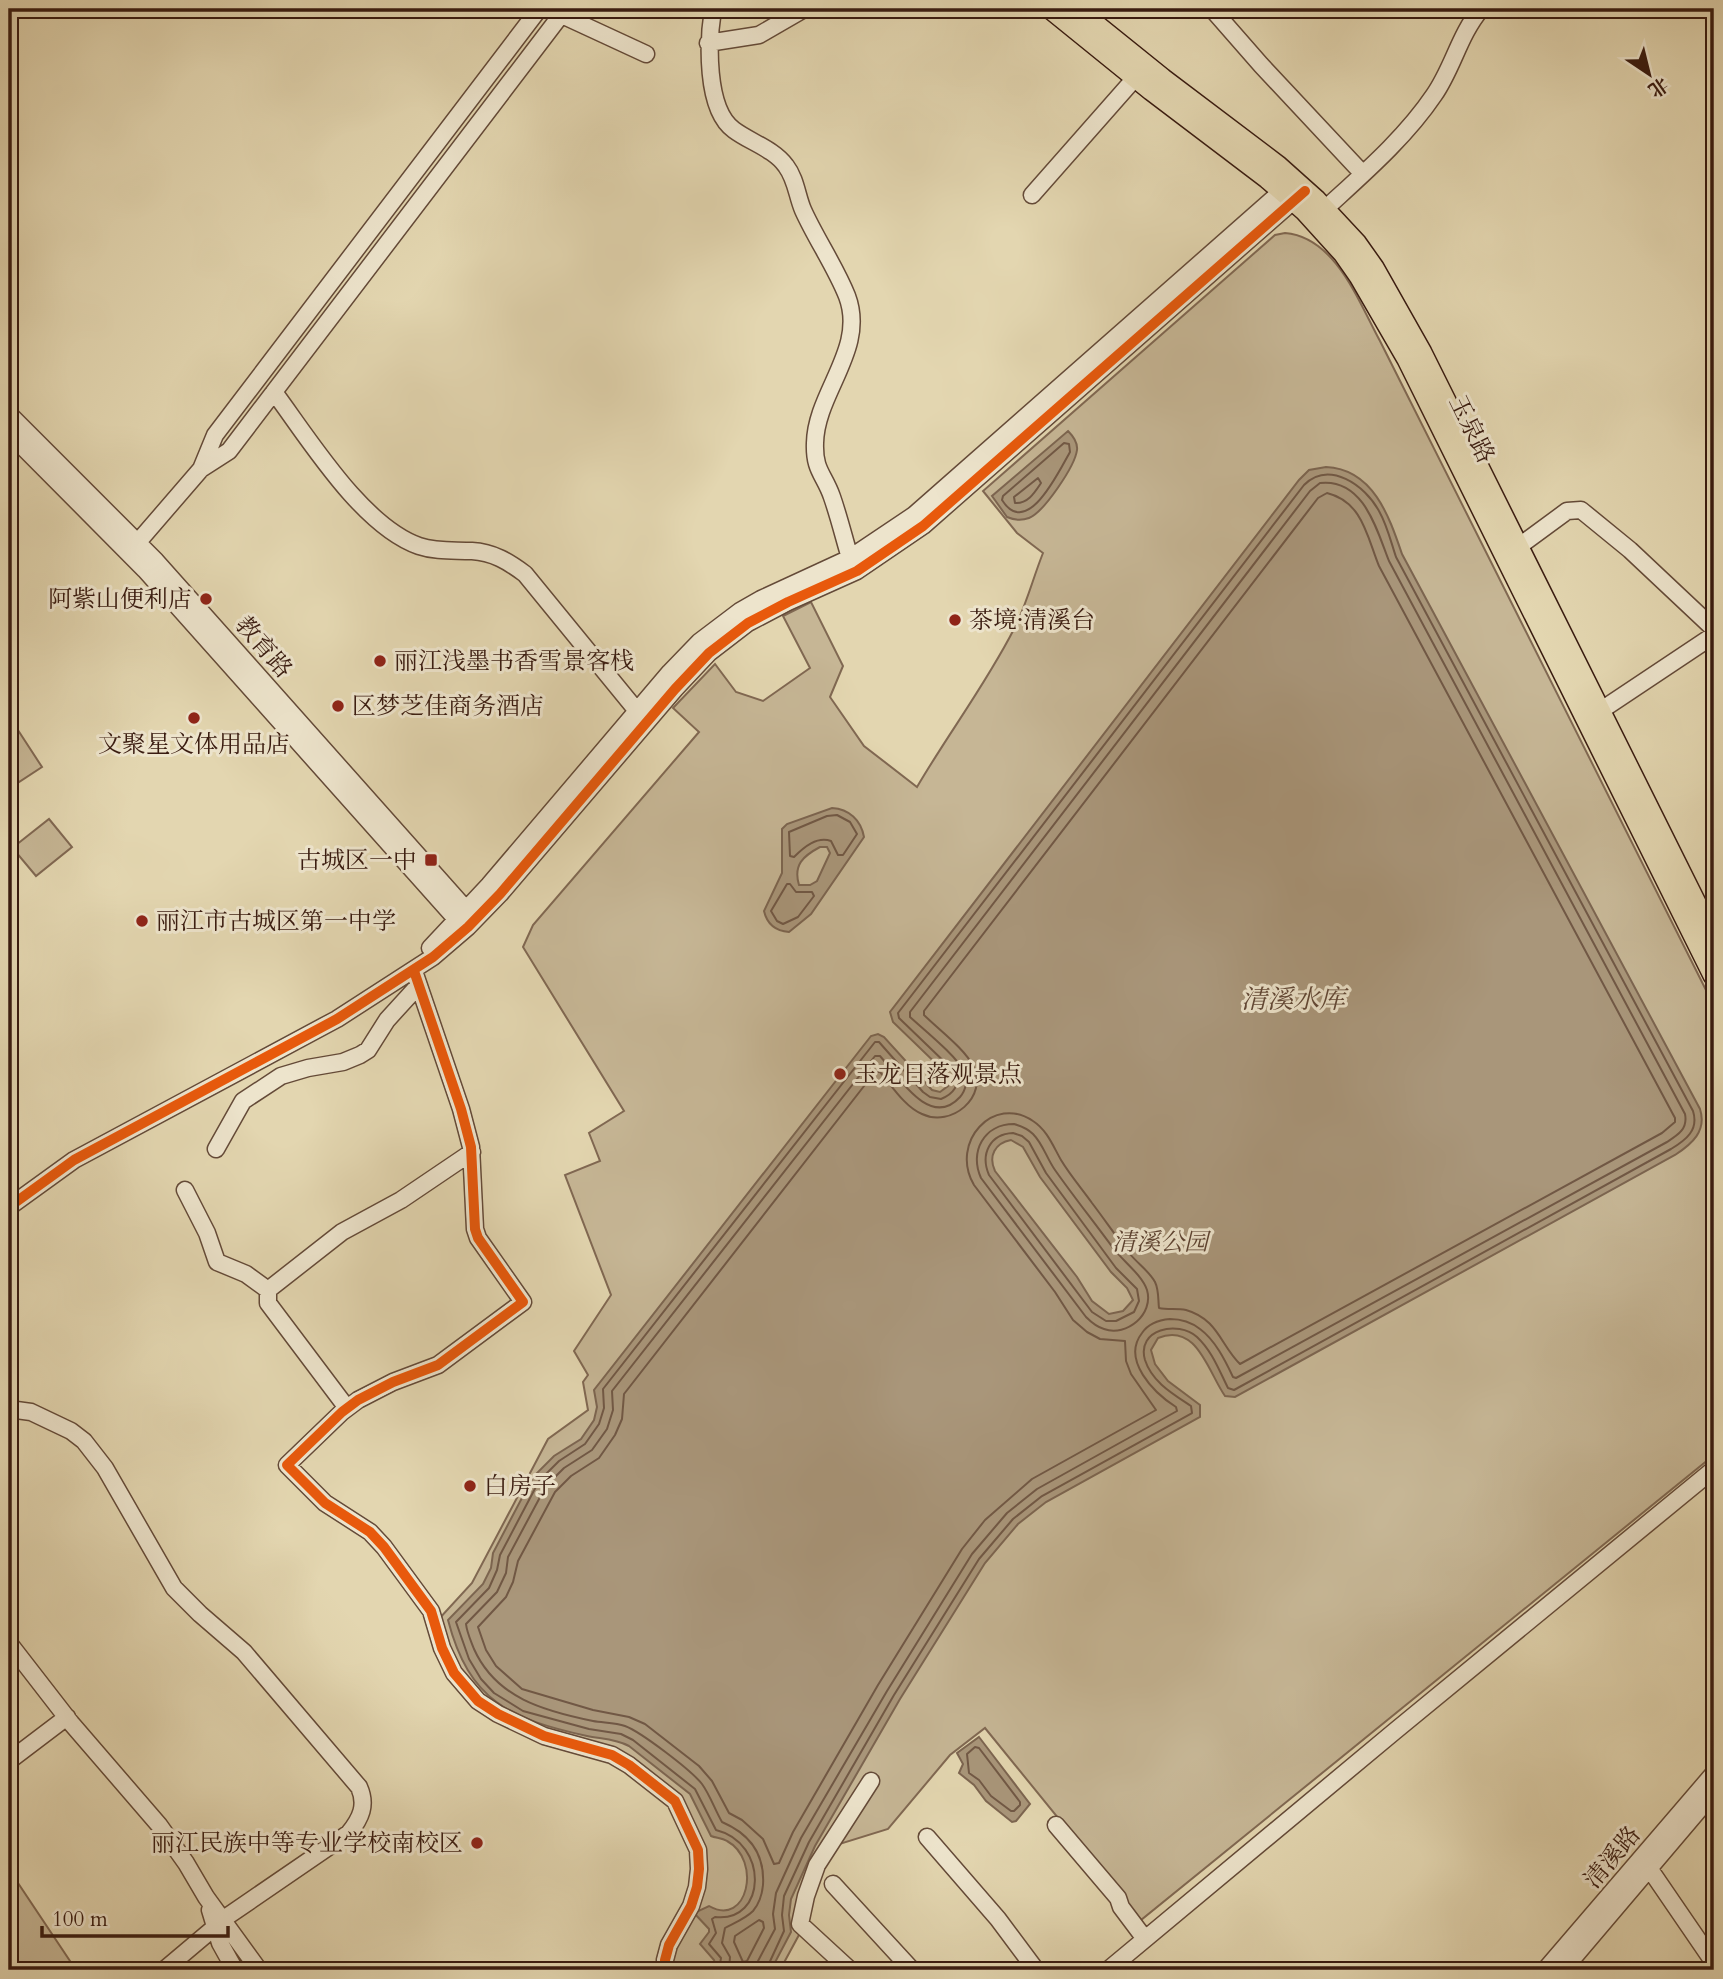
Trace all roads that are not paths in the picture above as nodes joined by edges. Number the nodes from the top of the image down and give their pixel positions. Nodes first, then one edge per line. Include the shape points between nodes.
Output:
1 (539, 9) edge
2 (713, 9) edge
3 (804, 9) edge
4 (1052, 9) edge
5 (1075, 9) edge
6 (1212, 9) edge
7 (1481, 9) edge
8 (555, 12) edge
9 (708, 43) junction
10 (646, 54) dead end
11 (1136, 77) junction
12 (1363, 174) junction
13 (1294, 190) junction
14 (1032, 195) dead end
15 (1325, 209) junction
16 (274, 392) junction
17 (9, 414) edge
18 (9, 433) edge
19 (201, 469) junction
20 (138, 542) junction
21 (1518, 547) junction
22 (850, 558) junction
23 (1714, 629) edge
24 (1714, 635) edge
25 (636, 711) junction
26 (1600, 711) junction
27 (466, 920) junction
28 (1714, 941) edge
29 (1714, 975) edge
30 (416, 979) junction
31 (394, 984) junction
32 (264, 1060) junction
33 (274, 1080) junction
34 (216, 1149) dead end
35 (472, 1152) junction
36 (185, 1190) dead end
37 (9, 1207) edge
38 (268, 1290) junction
39 (348, 1408) junction
40 (9, 1409) edge
41 (1714, 1469) edge
42 (9, 1643) edge
43 (66, 1717) junction
44 (9, 1761) edge
45 (1714, 1773) edge
46 (871, 1781) dead end
47 (1714, 1792) edge
48 (1056, 1825) dead end
49 (927, 1837) dead end
50 (1649, 1868) junction
51 (833, 1884) dead end
52 (218, 1924) junction
53 (1145, 1939) junction
54 (1714, 1963) edge
55 (1118, 1967) edge
56 (164, 1970) edge
57 (235, 1970) edge
58 (259, 1970) edge
59 (666, 1970) edge
60 (850, 1970) edge
61 (912, 1970) edge
62 (1036, 1970) edge
63 (1545, 1970) edge
64 (1563, 1970) edge

1 - 19 street via 215,435
2 - 9 street
3 - 9 street via 760,34
4 - 11 main road, 玉泉路
5 - 13 main road, 玉泉路
6 - 12 street
7 - 12 street via 1459,42 1435,94
8 - 10 street
8 - 16 street
9 - 22 street via 714,88 728,124 784,163 848,298 852,326 848,348 814,441 818,471 832,495
11 - 13 main road, 玉泉路
11 - 14 street
12 - 15 street
13 - 15 main road, 玉泉路
13 - 22 street via 971,467 892,531
13 - 27 street via 999,462 916,532 857,571 748,623 709,653 500,894
13 - 29 main road, 玉泉路 via 1344,253 1393,330
15 - 21 main road, 玉泉路 via 1389,293
16 - 19 street via 229,451
16 - 25 street via 348,490 396,534 431,550 488,553 525,574
17 - 20 street, 教育路
18 - 27 street, 教育路 via 145,570
19 - 20 street
20 - 27 street, 教育路
21 - 23 street via 1567,511 1581,510
21 - 26 main road, 玉泉路
22 - 25 street via 726,620 684,657
24 - 26 street
25 - 27 street
26 - 28 main road, 玉泉路
27 - 30 street
27 - 31 street
30 - 31 street
30 - 33 street via 360,1055
30 - 35 street
31 - 32 street
32 - 33 street
32 - 37 street via 74,1160
33 - 34 street via 243,1101
35 - 38 street via 401,1200 342,1232
35 - 39 street via 478,1238 523,1302 438,1365 393,1382
36 - 38 street via 217,1262
38 - 39 street via 268,1303
39 - 59 street via 287,1465 325,1503 370,1532 384,1547 431,1611 442,1648 461,1684 487,1708 520,1726 622,1760 679,1807 698,1850 699,1869 691,1906 669,1945
40 - 52 street via 31,1412 85,1441 174,1588 244,1652 362,1793 362,1813 349,1833
41 - 53 street
42 - 43 street
43 - 44 street
43 - 52 street via 159,1825 186,1863
45 - 63 street, 清溪路
46 - 60 street via 817,1865 800,1924
47 - 50 street, 清溪路
48 - 53 street via 1118,1898
49 - 62 street
50 - 54 street
50 - 64 street, 清溪路
51 - 61 street
52 - 56 street
52 - 57 street via 220,1943
52 - 58 street
53 - 55 street

